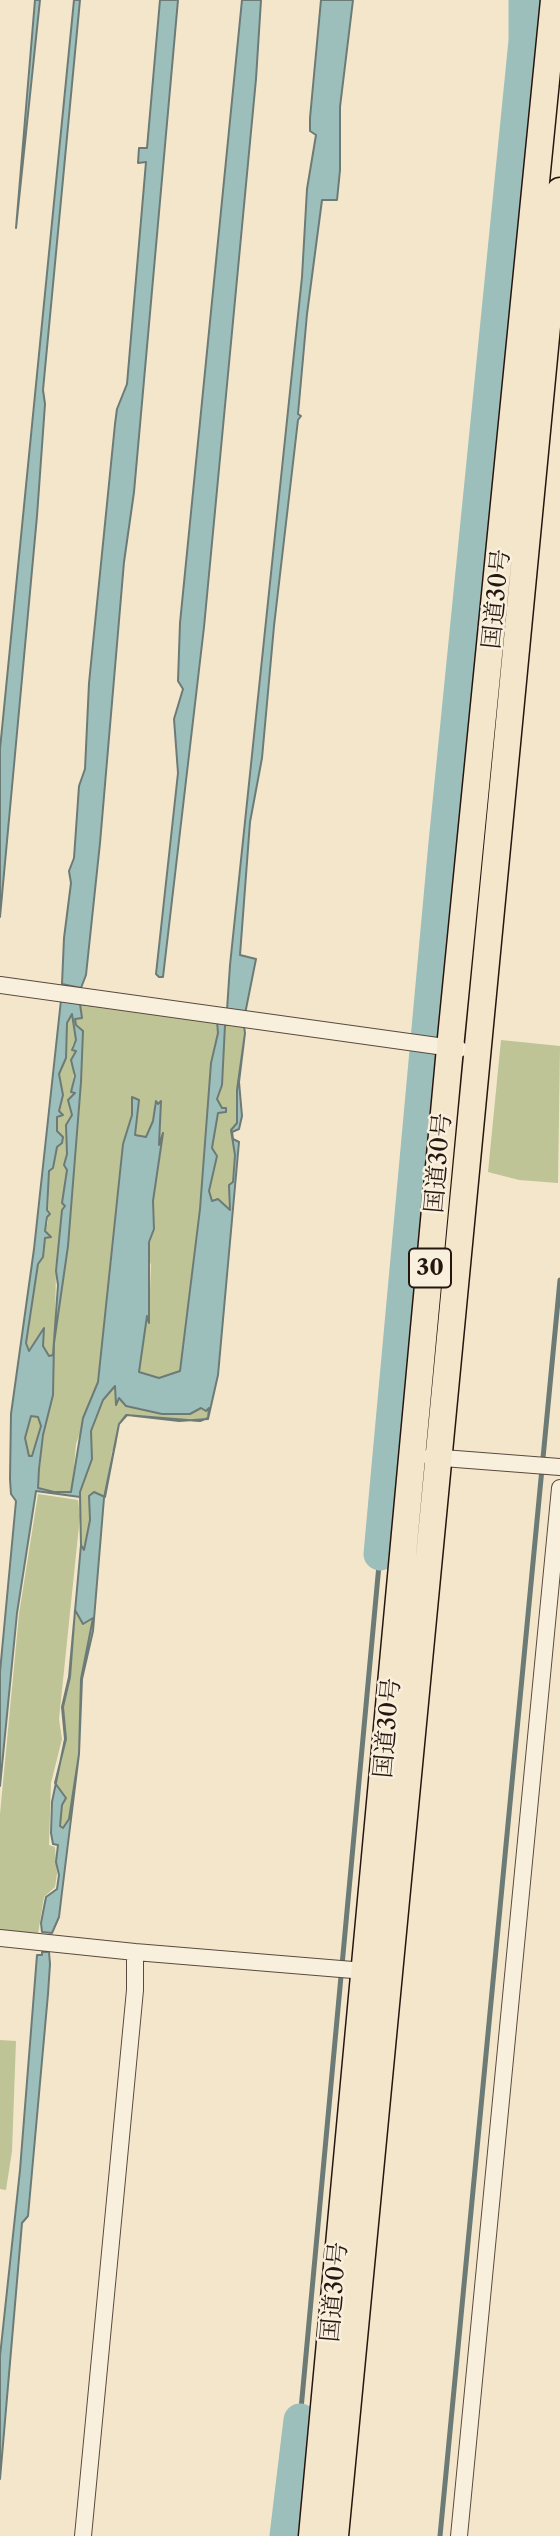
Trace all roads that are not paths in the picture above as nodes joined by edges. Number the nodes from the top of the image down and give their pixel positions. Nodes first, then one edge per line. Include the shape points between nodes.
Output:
1 (554, 0) edge
2 (560, 191) edge
3 (0, 985) edge
4 (444, 1048) junction
5 (478, 1052) junction
6 (412, 1454) junction
7 (439, 1458) junction
8 (548, 1466) edge
9 (560, 1494) edge
10 (0, 1938) edge
11 (135, 1952) junction
12 (360, 1970) junction
13 (83, 2536) edge
14 (312, 2536) edge
15 (335, 2536) edge
16 (459, 2536) edge

1 - 4 highway, 国道30号 / 30
2 - 5 highway, 国道30号 / 30
3 - 4 street
4 - 5 street
4 - 6 highway, 国道30号 / 30
5 - 7 highway, 国道30号 / 30
6 - 7 street
6 - 12 highway, 国道30号 / 30
7 - 8 street
7 - 15 highway, 国道30号 / 30
9 - 16 street
10 - 11 street
11 - 12 street
11 - 13 street
12 - 14 highway, 国道30号 / 30

